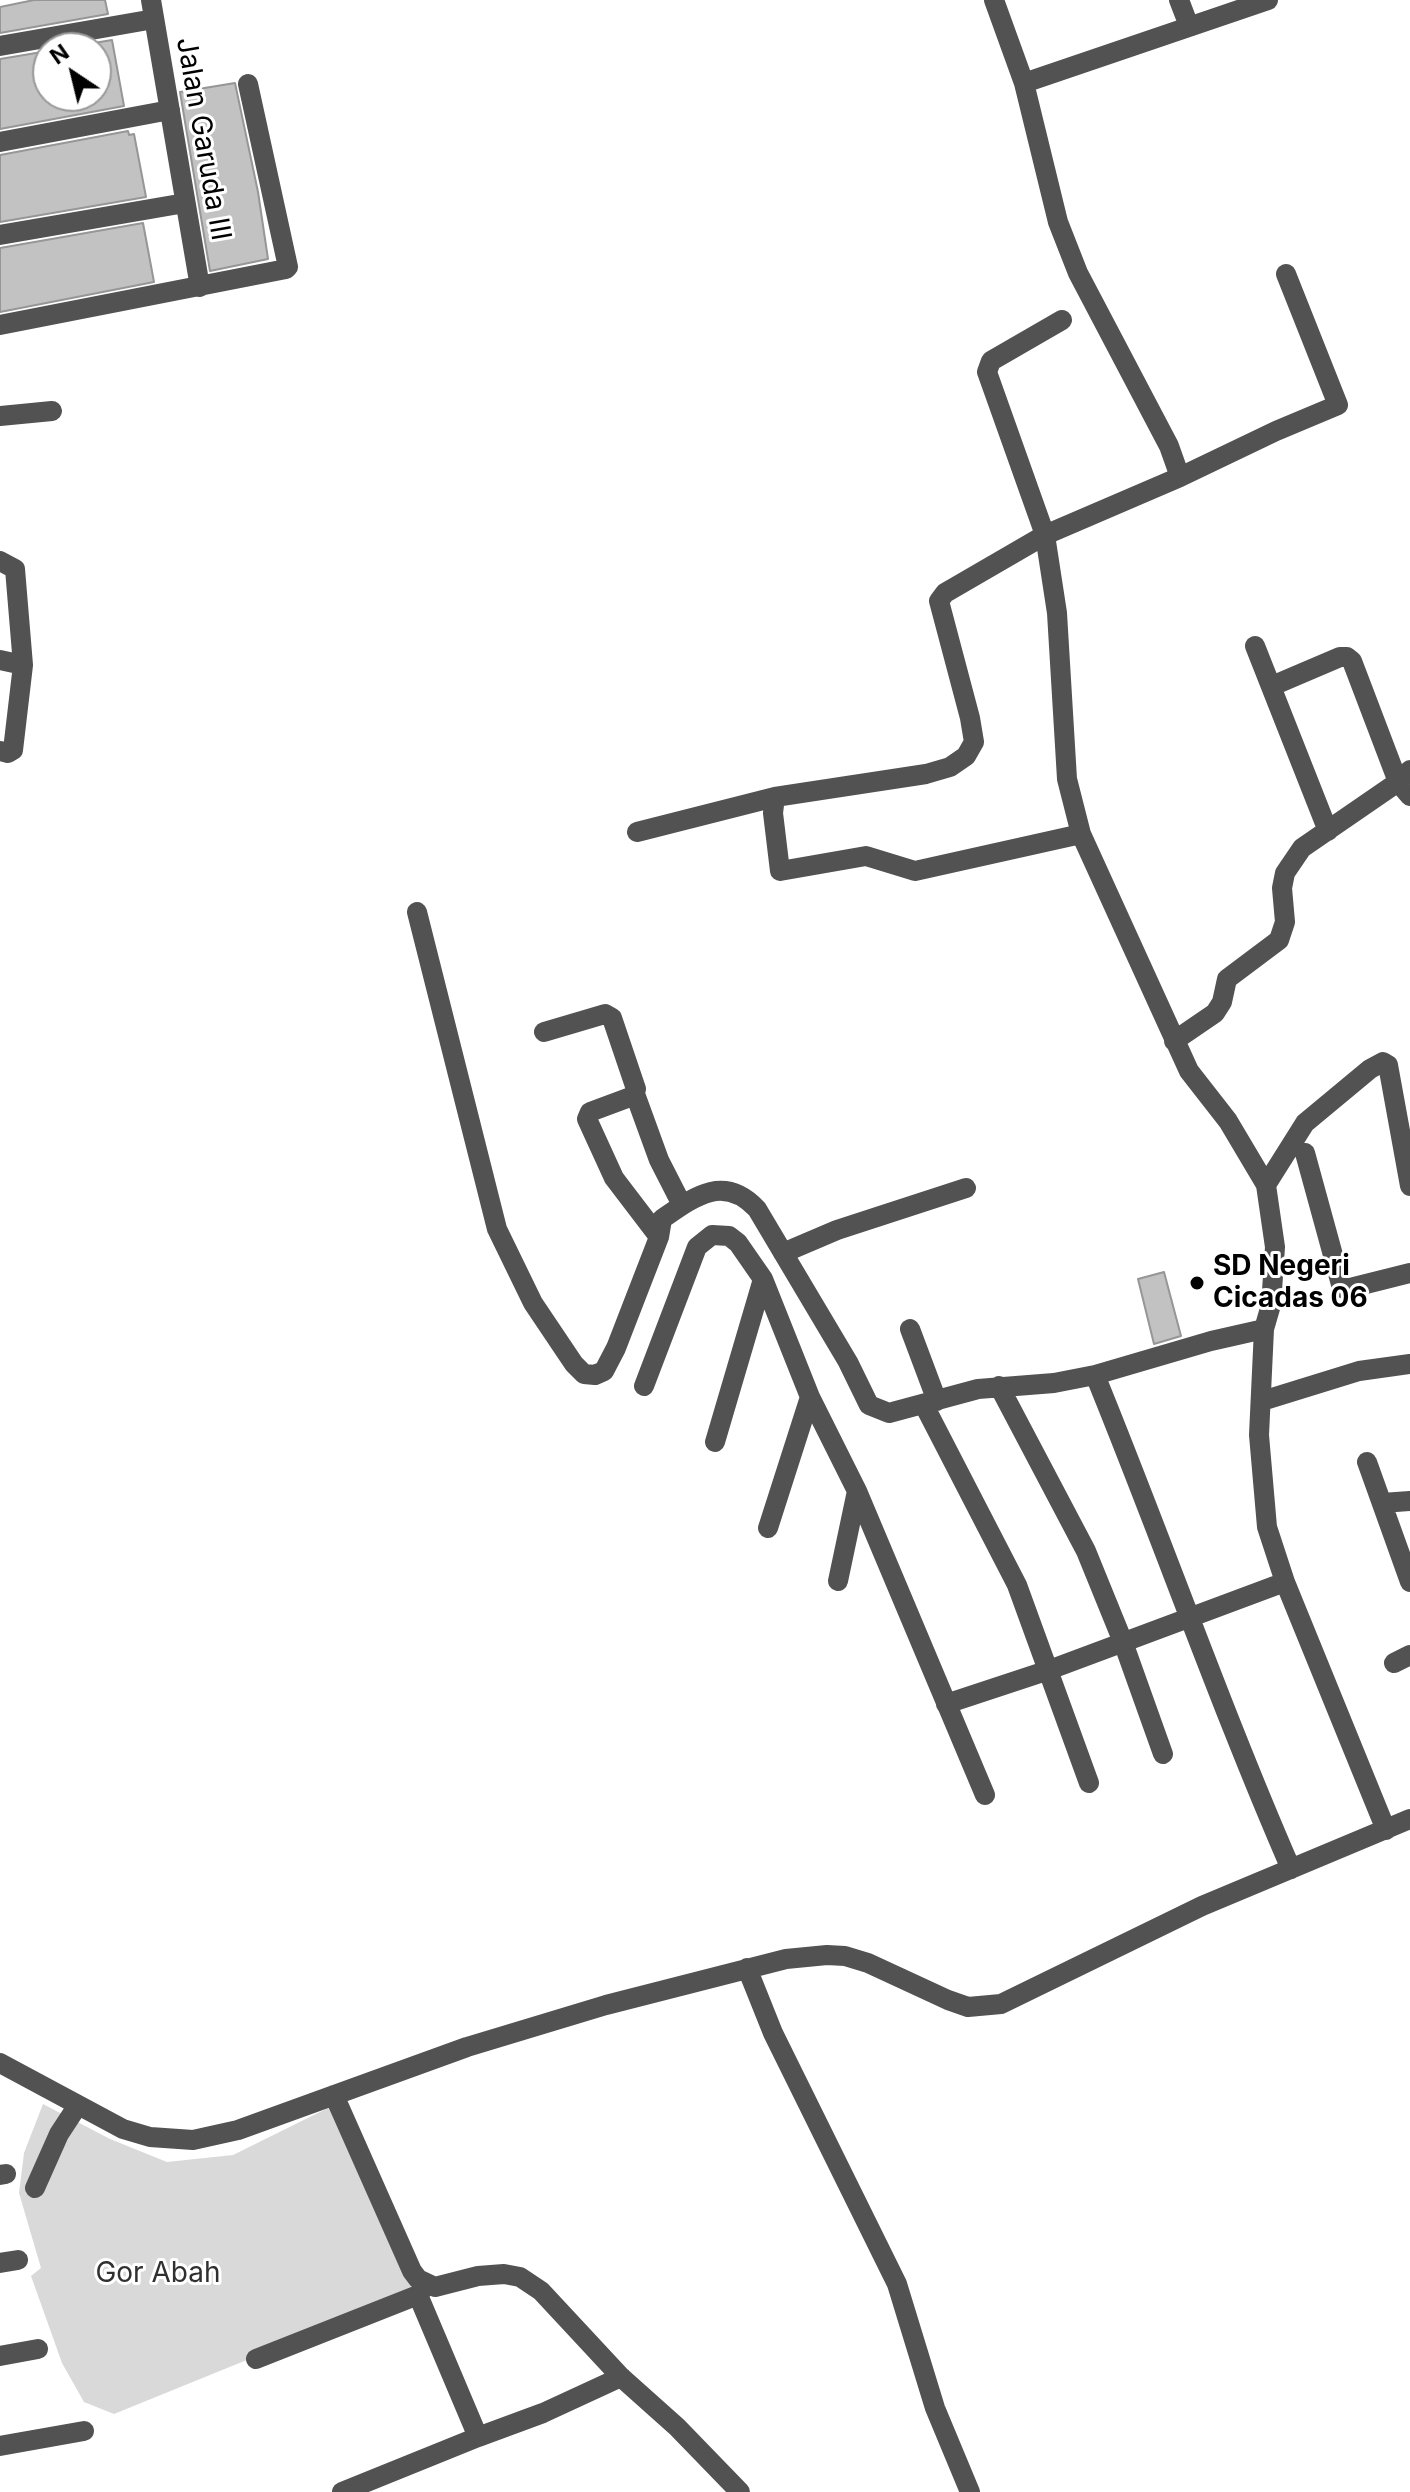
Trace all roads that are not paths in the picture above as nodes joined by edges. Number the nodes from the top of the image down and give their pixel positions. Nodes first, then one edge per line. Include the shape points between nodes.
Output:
1 (994, 0) edge
2 (1179, 0) edge
3 (1268, 0) edge
4 (153, 9) edge
5 (1189, 26) junction
6 (0, 46) edge
7 (1024, 83) junction
8 (248, 84) dead end
9 (170, 110) junction
10 (0, 142) edge
11 (185, 203) junction
12 (0, 235) edge
13 (1286, 274) dead end
14 (200, 287) junction
15 (1062, 320) dead end
16 (0, 325) edge
17 (52, 411) dead end
18 (0, 416) edge
19 (1180, 477) junction
20 (1045, 535) junction
21 (0, 561) edge
22 (1255, 646) dead end
23 (0, 660) edge
24 (23, 665) junction
25 (1272, 686) junction
26 (0, 751) edge
27 (1406, 783) edge
28 (775, 797) junction
29 (1328, 831) junction
30 (637, 832) dead end
31 (1081, 834) junction
32 (417, 912) dead end
33 (544, 1032) dead end
34 (1174, 1041) junction
35 (635, 1094) junction
36 (1305, 1153) dead end
37 (1266, 1185) junction
38 (1410, 1186) edge
39 (966, 1188) dead end
40 (682, 1205) junction
41 (659, 1237) junction
42 (783, 1253) junction
43 (1410, 1273) edge
44 (763, 1279) junction
45 (910, 1329) dead end
46 (1264, 1329) junction
47 (1410, 1364) edge
48 (1095, 1375) junction
49 (644, 1386) dead end
50 (999, 1386) junction
51 (810, 1397) junction
52 (1262, 1401) junction
53 (930, 1403) junction
54 (715, 1442) dead end
55 (1367, 1462) dead end
56 (857, 1491) junction
57 (1410, 1501) edge
58 (1382, 1503) junction
59 (768, 1528) dead end
60 (838, 1581) dead end
61 (1285, 1582) junction
62 (1410, 1582) edge
63 (1188, 1617) junction
64 (1123, 1642) junction
65 (1049, 1670) junction
66 (946, 1704) junction
67 (1163, 1754) dead end
68 (1089, 1783) dead end
69 (985, 1795) dead end
70 (1410, 1819) edge
71 (1386, 1830) junction
72 (1291, 1869) junction
73 (747, 1968) junction
74 (0, 2063) edge
75 (334, 2095) junction
76 (78, 2105) junction
77 (35, 2188) dead end
78 (423, 2290) junction
79 (38, 2349) dead end
80 (0, 2356) edge
81 (256, 2359) dead end
82 (621, 2377) junction
83 (84, 2431) dead end
84 (478, 2437) junction
85 (0, 2446) edge
86 (342, 2492) edge
87 (740, 2492) edge
88 (970, 2492) edge

1 - 7 street
2 - 5 street
3 - 5 street
4 - 6 street
4 - 9 street, Jalan Garuda III
5 - 7 street
7 - 19 street via 1058,222 1078,273 1169,446
8 - 14 street via 288,267
9 - 10 street
9 - 11 street, Jalan Garuda III
11 - 12 street
11 - 14 street, Jalan Garuda III
13 - 19 street via 1338,405
14 - 16 street
15 - 20 street via 987,367
17 - 18 street
19 - 20 street
20 - 28 street via 939,601 970,718 974,742 966,756 926,774
20 - 31 street via 1057,613 1067,779
21 - 24 street via 15,569
22 - 25 street
23 - 24 street
24 - 26 street via 13,750
25 - 27 street via 1347,657
25 - 29 street
27 - 29 street
28 - 30 street
28 - 31 street via 780,871 866,856 915,871
29 - 34 street via 1302,848 1285,873 1285,922 1279,940 1227,979 1215,1013
31 - 34 street
32 - 41 street via 497,1229 533,1303 584,1374 604,1371
33 - 35 street via 609,1014
34 - 37 street
35 - 40 street
35 - 41 street via 590,1112 587,1119 614,1178
36 - 43 street via 1342,1288
37 - 38 street via 1305,1123 1383,1062 1388,1065
37 - 46 street via 1275,1247
39 - 42 street
40 - 41 street via 662,1219
40 - 42 street via 715,1190 744,1196
42 - 53 street via 869,1405 889,1413
44 - 49 street via 729,1236 712,1235 697,1247
44 - 51 street
44 - 54 street
45 - 53 street
46 - 48 street
46 - 52 street
47 - 52 street via 1359,1371
48 - 50 street
48 - 63 street
50 - 53 street
50 - 64 street via 1086,1551
51 - 56 street
51 - 59 street
52 - 61 street via 1265,1513
53 - 65 street via 1017,1585
55 - 58 street
56 - 60 street
56 - 66 street
57 - 58 street
58 - 62 street
61 - 63 street
61 - 71 street
63 - 64 street
63 - 72 street
64 - 65 street
64 - 67 street
65 - 66 street
65 - 68 street
66 - 69 street
70 - 71 street
71 - 72 street
72 - 73 street via 1202,1906 1001,2004 968,2007 845,1956 786,1959
73 - 75 street via 467,2047
73 - 88 street via 773,2033 897,2284 935,2408
74 - 76 street
75 - 76 street via 238,2130 193,2140 123,2129
75 - 78 street
76 - 77 street
78 - 81 street
78 - 82 street via 478,2276 520,2277 541,2291
78 - 84 street
79 - 80 street
82 - 84 street
82 - 87 street
83 - 85 street
84 - 86 street

